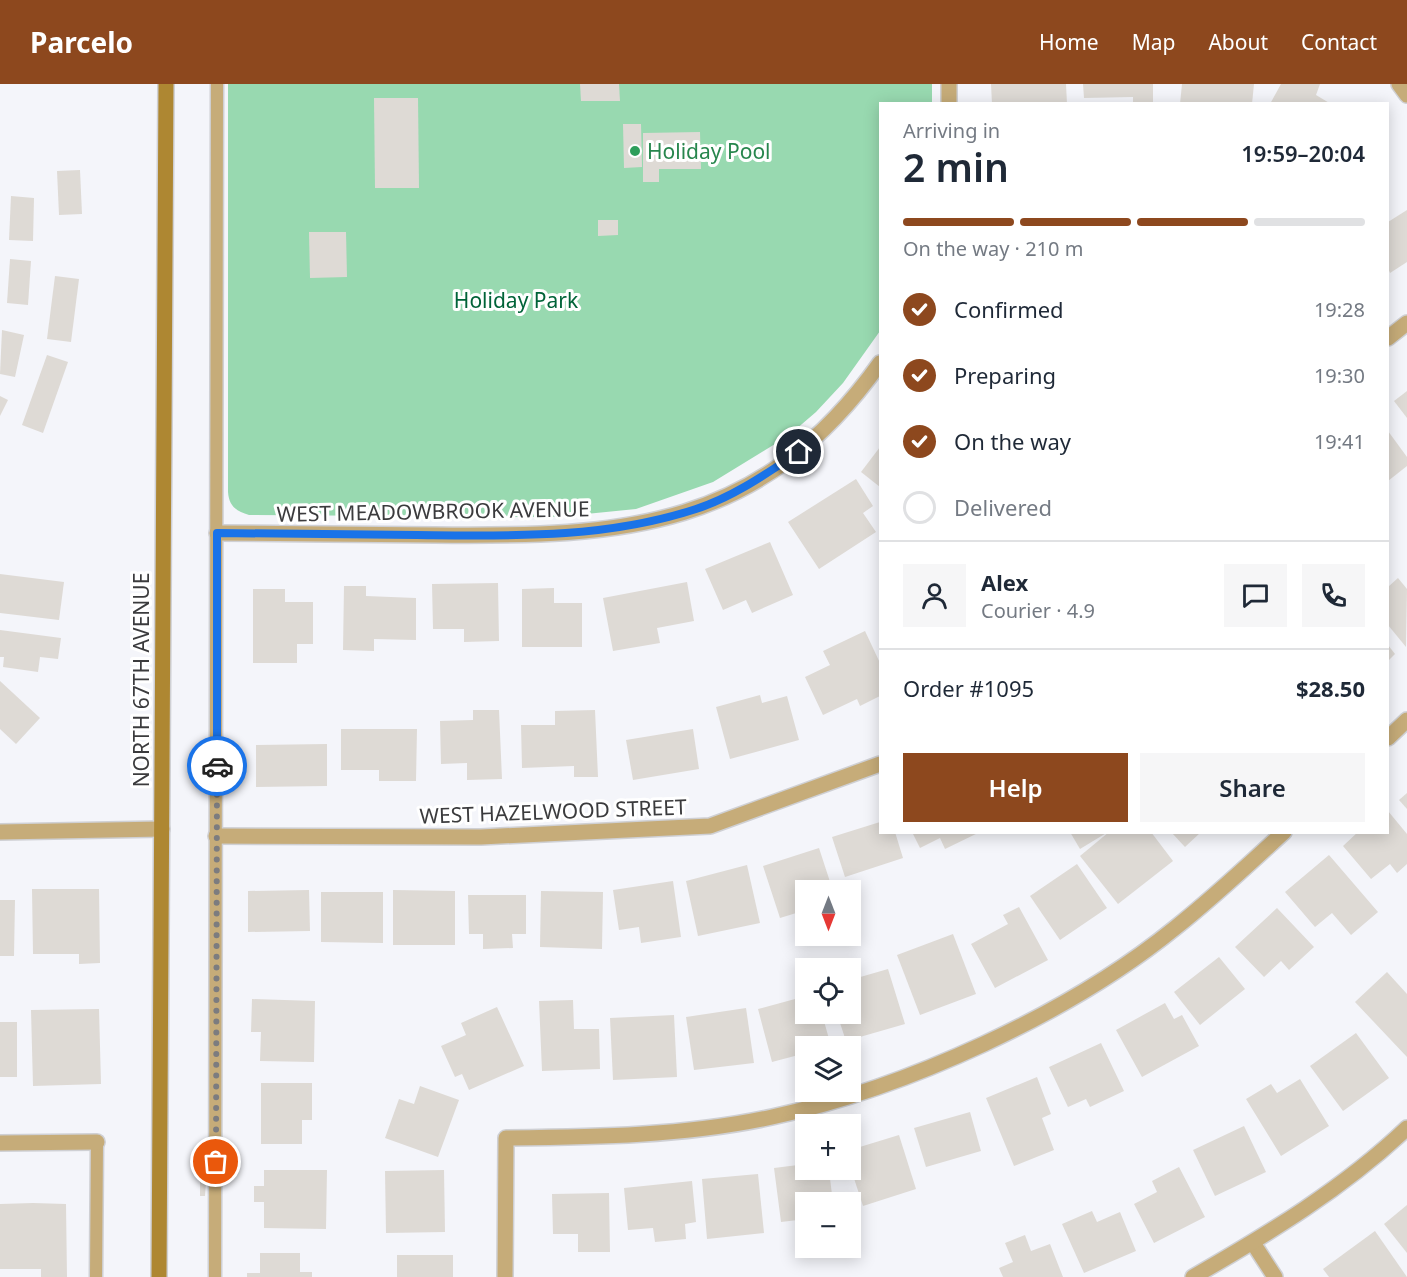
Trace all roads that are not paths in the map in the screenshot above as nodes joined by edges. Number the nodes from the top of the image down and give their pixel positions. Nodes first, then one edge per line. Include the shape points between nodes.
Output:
1 (166, 84) edge
2 (217, 84) edge
3 (949, 84) edge
4 (1399, 84) edge
5 (1407, 95) edge
6 (949, 102) edge
7 (1407, 323) edge
8 (1389, 337) edge
9 (879, 364) edge
10 (217, 533) junction
11 (1407, 720) edge
12 (1389, 737) edge
13 (879, 764) edge
14 (162, 829) junction
15 (0, 832) edge
16 (1282, 834) edge
17 (216, 836) junction
18 (1407, 1128) edge
19 (97, 1142) joint
20 (0, 1143) edge
21 (1253, 1243) junction
22 (96, 1277) edge
23 (159, 1277) edge
24 (215, 1277) edge
25 (505, 1277) edge
26 (1193, 1277) edge
27 (1275, 1277) edge

1 - 14 main road, NORTH 67TH AVENUE
2 - 10 lane
3 - 6 street
4 - 5 street
7 - 8 street
9 - 10 street, WEST MEADOWBROOK AVENUE via 833,420 799,452 730,495 658,521 523,536
10 - 17 lane
11 - 12 street
13 - 17 street, WEST HAZELWOOD STREET via 710,826 481,837
14 - 15 street
14 - 23 main road, NORTH 67TH AVENUE
16 - 25 street via 1174,929 1129,962 1044,1014 937,1064 827,1104 771,1118 628,1136 506,1138
17 - 24 lane
18 - 21 street via 1370,1164
19 - 20 street
19 - 22 lane
21 - 26 street
21 - 27 street

